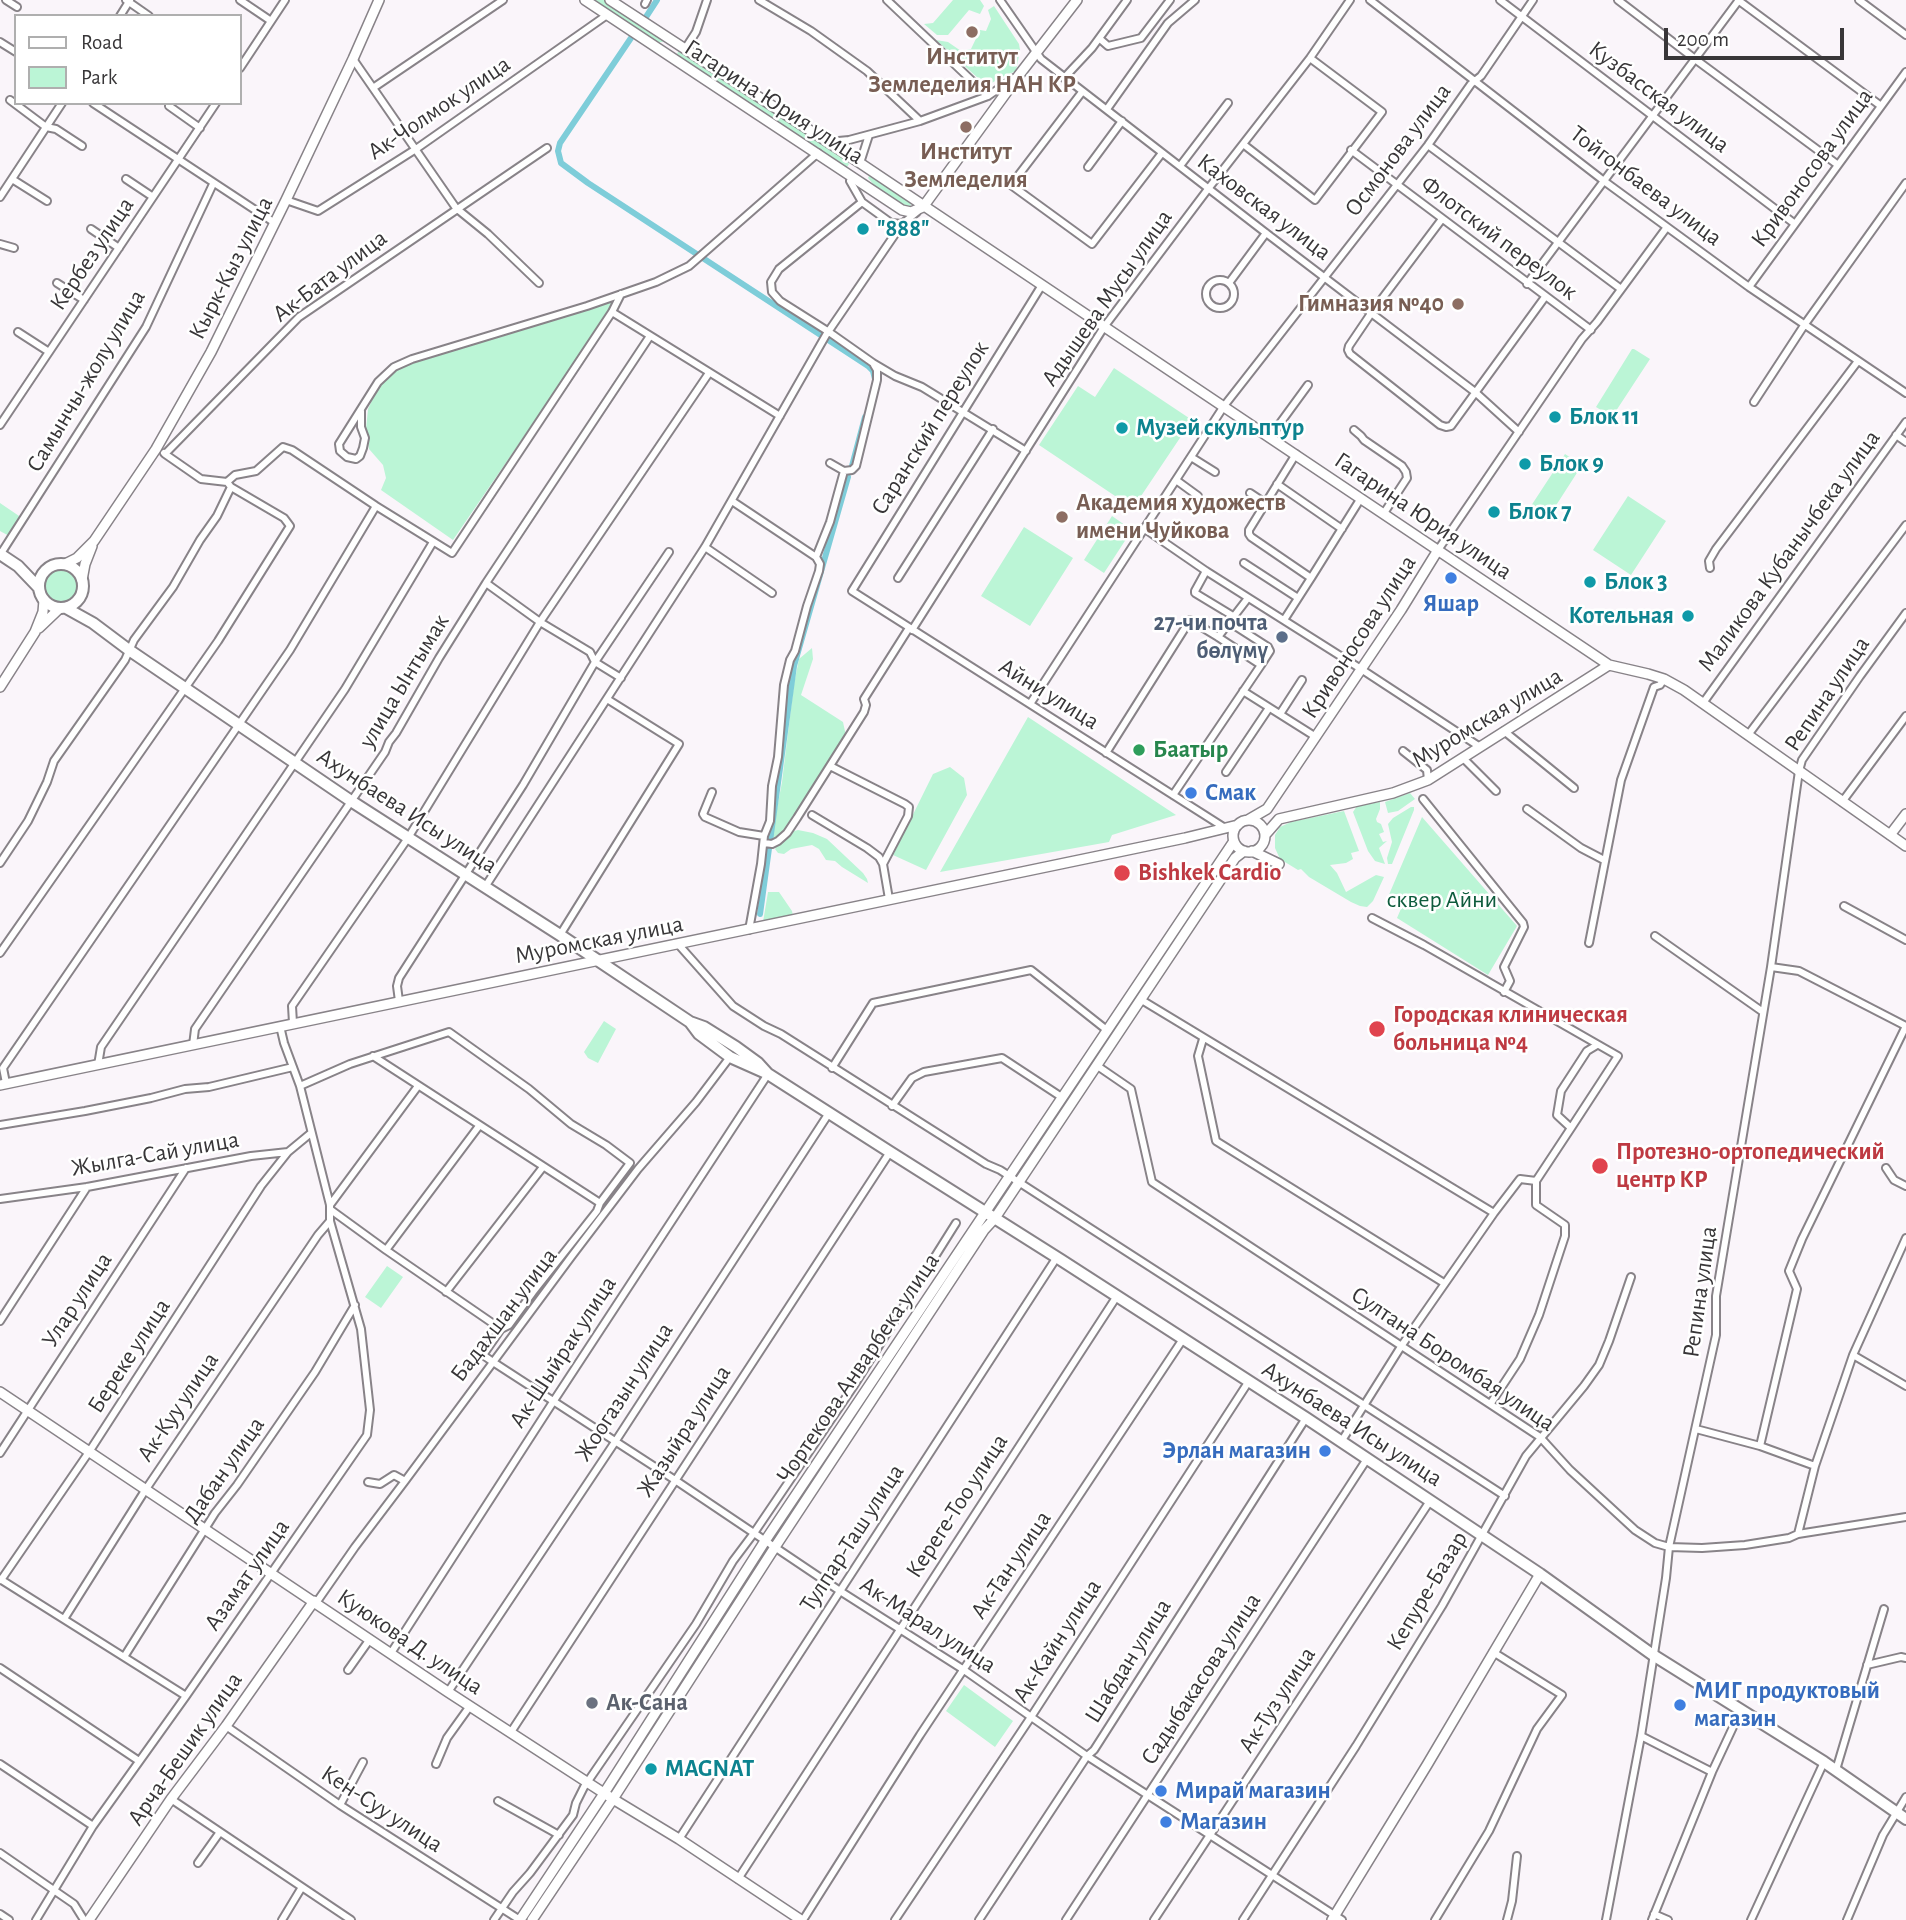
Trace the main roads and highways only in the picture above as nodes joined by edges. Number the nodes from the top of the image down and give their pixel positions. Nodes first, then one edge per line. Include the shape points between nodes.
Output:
1 (379, 0) edge
2 (585, 0) edge
3 (610, 0) edge
4 (1077, 0) edge
5 (860, 163) junction
6 (853, 177) junction
7 (923, 206) junction
8 (94, 541) junction
9 (1438, 550) junction
10 (0, 554) edge
11 (65, 564) junction
12 (18, 566) junction
13 (46, 570) junction
14 (82, 580) junction
15 (39, 588) junction
16 (82, 594) junction
17 (44, 600) junction
18 (63, 608) junction
19 (35, 632) junction
20 (105, 632) junction
21 (1609, 665) junction
22 (0, 687) edge
23 (1267, 809) junction
24 (1906, 814) edge
25 (1279, 819) junction
26 (1248, 820) junction
27 (1238, 825) junction
28 (1206, 834) junction
29 (1890, 835) junction
30 (1264, 838) junction
31 (1234, 840) junction
32 (1906, 846) edge
33 (1248, 851) junction
34 (597, 960) junction
35 (690, 1022) junction
36 (768, 1074) junction
37 (3, 1084) edge
38 (1014, 1180) junction
39 (991, 1215) junction
40 (0, 1392) edge
41 (1540, 1574) junction
42 (315, 1602) junction
43 (604, 1792) junction
44 (613, 1799) junction
45 (1902, 1816) edge
46 (1336, 1918) edge
47 (87, 1920) edge
48 (520, 1920) edge
49 (532, 1920) edge
50 (802, 1920) edge

1 - 8 main road, Кырк-Кыз улица via 161,451
2 - 6 main road, Гагарина Юрия улица
3 - 5 main road, Гагарина Юрия улица
4 - 7 main road
5 - 6 main road
5 - 7 main road, Гагарина Юрия улица
6 - 7 main road, Гагарина Юрия улица via 902,210 911,212
7 - 9 main road, Гагарина Юрия улица
8 - 11 main road, Кырк-Кыз улица
8 - 14 main road, Кырк-Кыз улица
9 - 21 main road, Гагарина Юрия улица
9 - 23 main road, Кривоносова улица
10 - 12 main road
11 - 13 main road
11 - 14 main road
12 - 13 main road
12 - 15 main road
13 - 15 main road
14 - 16 main road
15 - 17 main road
16 - 18 main road
16 - 20 main road, Ахунбаева Исы улица via 85,610
17 - 18 main road
17 - 19 main road
18 - 19 main road
18 - 20 main road, Ахунбаева Исы улица
19 - 22 main road
20 - 34 main road, Ахунбаева Исы улица via 295,764
21 - 25 main road, Муромская улица via 1428,780 1393,793
21 - 29 main road, Гагарина Юрия улица via 1664,679 1684,690
23 - 25 main road via 1269,816
23 - 26 main road, Кривоносова улица
24 - 29 main road
25 - 30 main road
26 - 27 main road
26 - 30 main road via 1259,824
27 - 28 main road, Муромская улица
27 - 31 main road
28 - 31 main road
28 - 34 main road, Муромская улица
29 - 32 main road, Гагарина Юрия улица
30 - 33 main road via 1260,848
30 - 33 main road via 1279,864
31 - 33 main road
31 - 38 main road, Чортекова Анварбека улица
33 - 38 main road, Чортекова Анварбека улица via 1234,858
34 - 35 main road, Ахунбаева Исы улица
34 - 37 main road, Муромская улица
35 - 36 main road, Ахунбаева Исы улица via 736,1047
35 - 36 main road, Ахунбаева Исы улица via 730,1057
36 - 39 main road, Ахунбаева Исы улица
38 - 39 main road, Чортекова Анварбека улица
39 - 41 main road, Ахунбаева Исы улица
39 - 43 main road, Чортекова Анварбека улица via 976,1225
39 - 44 main road, Чортекова Анварбека улица
40 - 42 main road, Куюкова Д. улица
41 - 45 main road, Ахунбаева Исы улица via 1653,1655
41 - 46 main road
42 - 43 main road, Куюкова Д. улица
42 - 47 main road, Арча-Бешик улица
43 - 44 main road, Куюкова Д. улица
43 - 48 main road, Чортекова Анварбека улица
44 - 49 main road, Чортекова Анварбека улица
44 - 50 main road, Куюкова Д. улица

